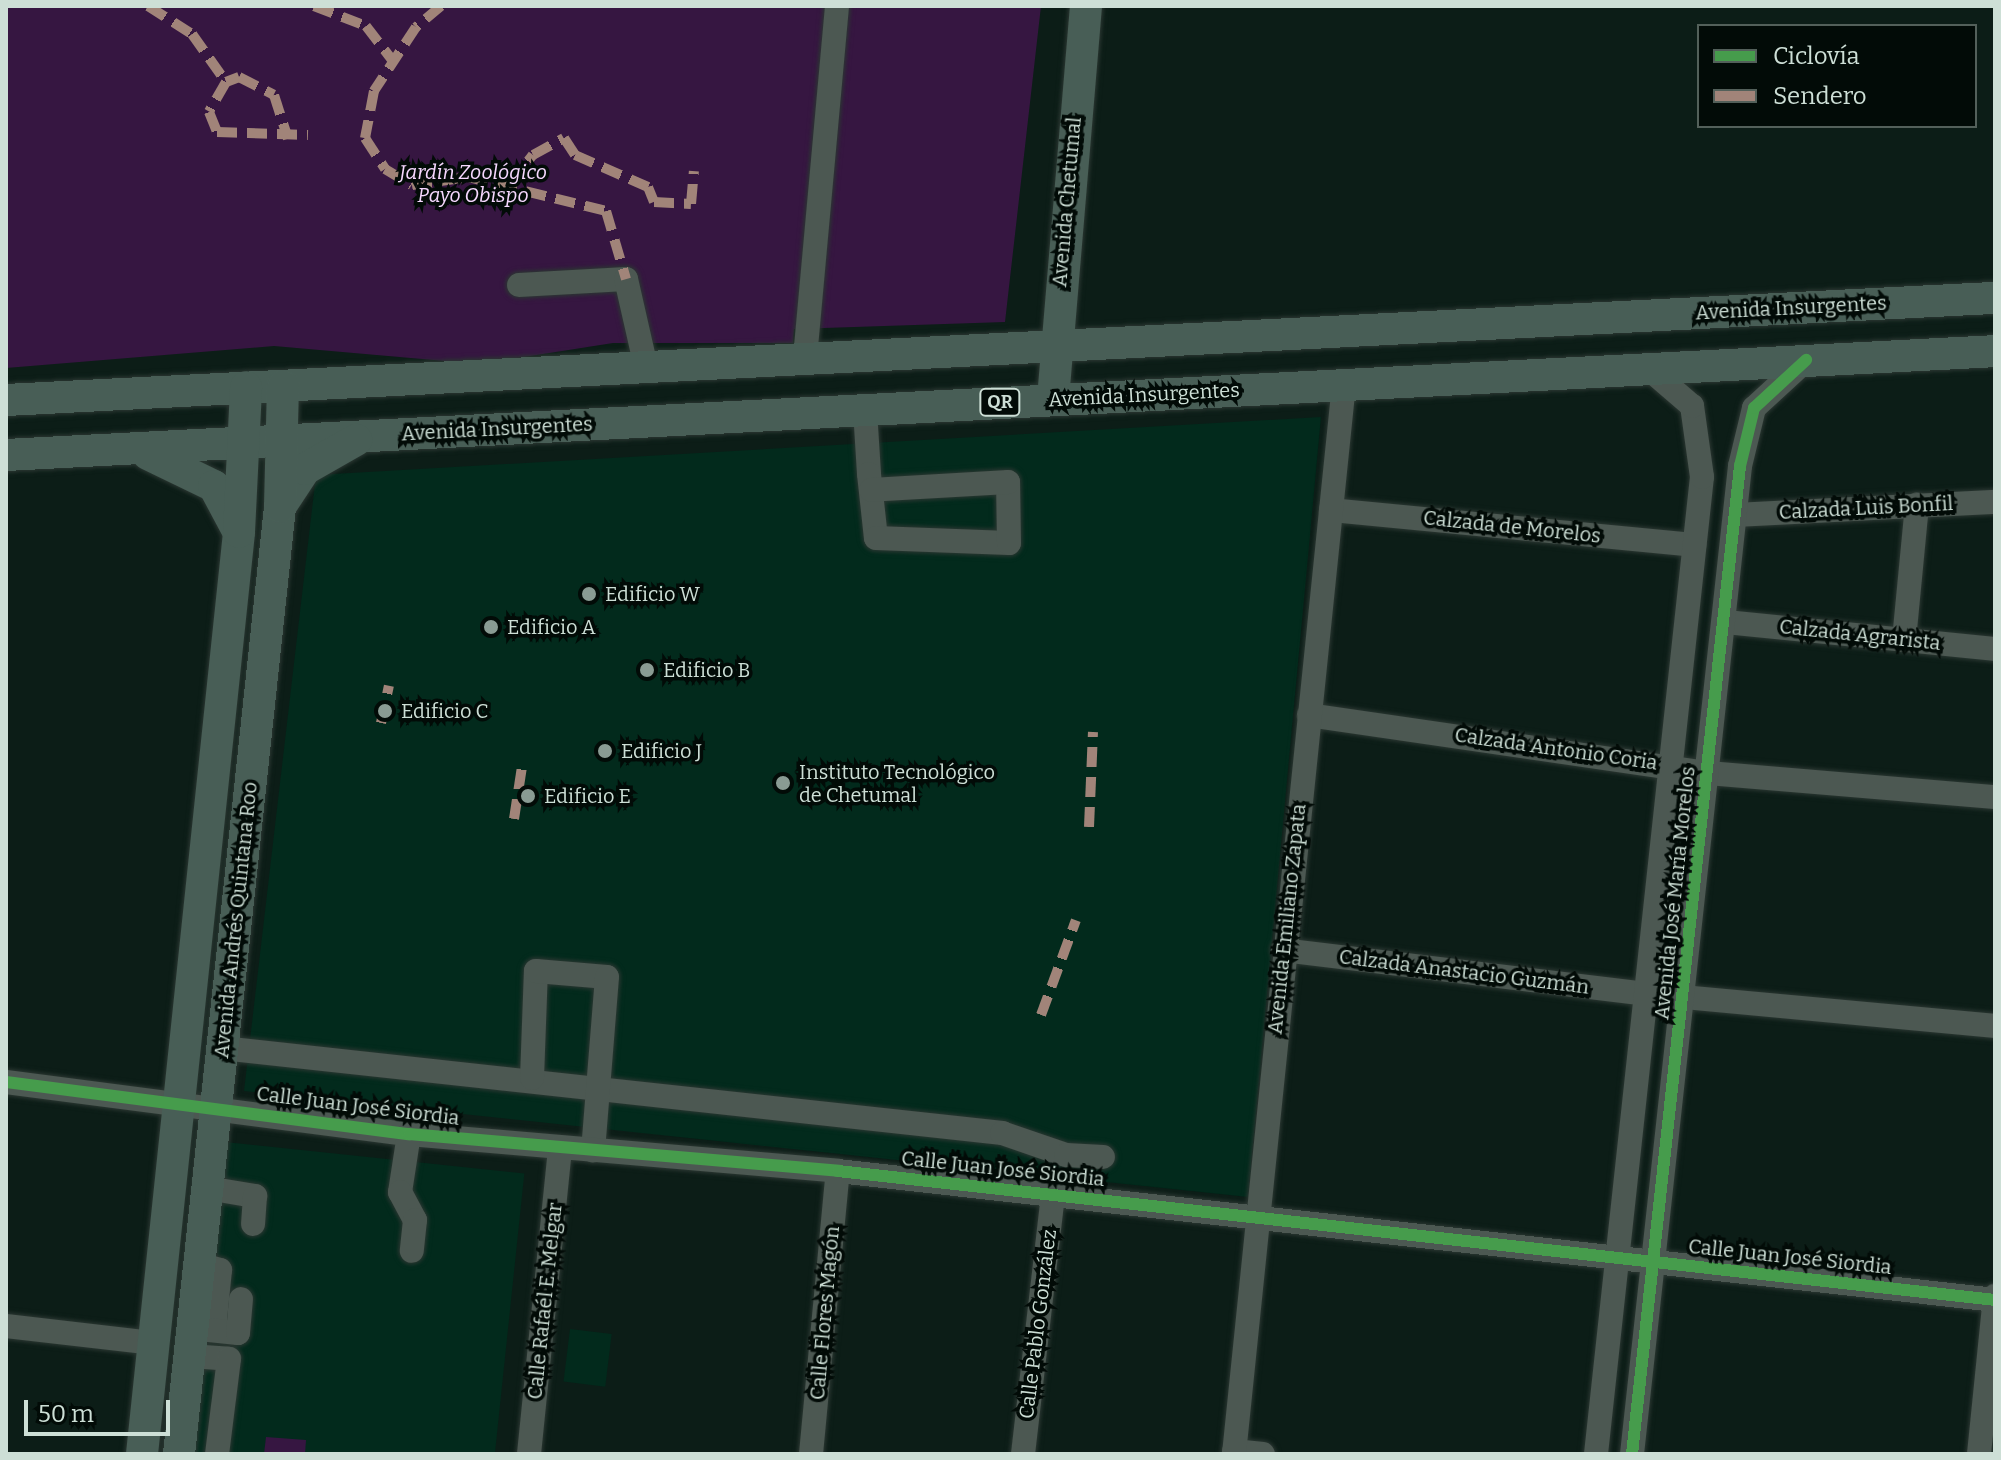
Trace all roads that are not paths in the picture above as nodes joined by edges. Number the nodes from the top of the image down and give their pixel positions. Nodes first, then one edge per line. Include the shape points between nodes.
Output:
1 (837, 6) edge
2 (1086, 6) edge
3 (519, 285) dead end
4 (1995, 298) edge
5 (1507, 322) junction
6 (1260, 335) junction
7 (1053, 345) junction
8 (1995, 351) edge
9 (805, 358) junction
10 (1806, 360) junction
11 (646, 367) junction
12 (1648, 368) junction
13 (1510, 375) junction
14 (396, 380) junction
15 (1344, 384) junction
16 (283, 386) junction
17 (246, 387) junction
18 (1264, 388) junction
19 (1053, 399) junction
20 (6, 400) edge
21 (865, 410) junction
22 (400, 434) junction
23 (367, 435) junction
24 (282, 440) junction
25 (246, 442) junction
26 (134, 449) junction
27 (6, 455) edge
28 (871, 490) junction
29 (1995, 502) edge
30 (1917, 505) junction
31 (280, 507) junction
32 (1331, 510) junction
33 (1737, 515) junction
34 (239, 532) junction
35 (1694, 545) junction
36 (1725, 622) junction
37 (1904, 640) junction
38 (1995, 649) edge
39 (1309, 715) junction
40 (1670, 765) junction
41 (1708, 773) junction
42 (1995, 797) edge
43 (1283, 950) junction
44 (1646, 994) junction
45 (1683, 997) junction
46 (1995, 1026) edge
47 (222, 1048) junction
48 (532, 1078) junction
49 (6, 1082) edge
50 (599, 1085) junction
51 (178, 1107) junction
52 (216, 1110) junction
53 (409, 1134) junction
54 (560, 1148) junction
55 (593, 1150) junction
56 (1103, 1157) dead end
57 (838, 1171) junction
58 (207, 1188) junction
59 (1053, 1195) junction
60 (1256, 1216) junction
61 (253, 1224) dead end
62 (412, 1251) dead end
63 (1617, 1256) junction
64 (1653, 1262) junction
65 (241, 1299) dead end
66 (1995, 1299) edge
67 (6, 1326) edge
68 (199, 1338) junction
69 (154, 1343) junction
70 (1234, 1453) edge
71 (142, 1454) edge
72 (179, 1454) edge
73 (217, 1454) edge
74 (529, 1454) edge
75 (811, 1454) edge
76 (1023, 1454) edge
77 (1263, 1454) edge
78 (1596, 1454) edge
79 (1632, 1454) edge
80 (1979, 1454) edge

1 - 9 street
2 - 7 main road, Avenida Chetumal
3 - 11 street via 626,279
4 - 5 main road, Avenida Insurgentes
5 - 6 main road, Avenida Insurgentes
5 - 13 main road
6 - 7 main road, Avenida Insurgentes
6 - 18 main road
7 - 9 main road, Avenida Insurgentes
7 - 19 main road, Avenida Chetumal
8 - 10 main road, Avenida Insurgentes / QR
9 - 11 main road, Avenida Insurgentes
10 - 12 main road, Avenida Insurgentes / QR
10 - 33 street, Avenida José María Morelos via 1754,408
11 - 14 main road, Avenida Insurgentes
12 - 13 main road, Avenida Insurgentes / QR
12 - 35 street, Avenida José María Morelos via 1692,406 1700,429
13 - 15 main road, Avenida Insurgentes / QR
14 - 16 main road, Avenida Insurgentes
14 - 22 main road
15 - 18 main road, Avenida Insurgentes / QR
15 - 32 street, Avenida Emiliano Zapata
16 - 17 main road, Avenida Insurgentes
16 - 24 main road, Avenida Andrés Quintana Roo
17 - 20 main road, Avenida Insurgentes
17 - 25 main road, Avenida Andrés Quintana Roo
18 - 19 main road, Avenida Insurgentes / QR
19 - 21 main road, Avenida Insurgentes / QR
21 - 22 main road, Avenida Insurgentes / QR
21 - 28 street
22 - 23 main road, Avenida Insurgentes / QR
23 - 24 main road, Avenida Insurgentes / QR
23 - 31 main road via 305,469
24 - 25 main road, Avenida Insurgentes / QR
24 - 31 main road, Avenida Andrés Quintana Roo
25 - 26 main road, Avenida Insurgentes / QR
25 - 34 main road, Avenida Andrés Quintana Roo
26 - 27 main road, Avenida Insurgentes / QR
26 - 34 main road via 214,486
28 - 28 street via 876,538 1009,543 1008,482
29 - 30 street, Calzada Luis Bonfil
30 - 33 street, Calzada Luis Bonfil
30 - 37 street
31 - 47 main road, Avenida Andrés Quintana Roo
32 - 35 street, Calzada de Morelos
32 - 39 street, Avenida Emiliano Zapata
33 - 36 street, Avenida José María Morelos
34 - 51 main road, Avenida Andrés Quintana Roo
35 - 40 street, Avenida José María Morelos
36 - 37 street, Calzada Agrarista
36 - 41 street, Avenida José María Morelos
37 - 38 street, Calzada Agrarista
39 - 40 street, Calzada Antonio Coria
39 - 43 street, Avenida Emiliano Zapata
40 - 41 street, Calzada Antonio Coria
40 - 44 street, Avenida José María Morelos
41 - 42 street, Calzada Antonio Coria
41 - 45 street, Avenida José María Morelos
43 - 44 street, Calzada Anastacio Guzmán
43 - 60 street, Avenida Emiliano Zapata
44 - 63 street, Avenida José María Morelos
45 - 46 street
45 - 64 street, Avenida José María Morelos
47 - 48 street
47 - 52 main road, Avenida Andrés Quintana Roo
48 - 50 street
48 - 50 street via 536,971 607,977
49 - 51 street, Calle Juan José Siordia
50 - 55 street
50 - 56 street via 1002,1133 1066,1155
51 - 52 street, Calle Juan José Siordia
51 - 69 main road, Avenida Andrés Quintana Roo
52 - 53 street, Calle Juan José Siordia
52 - 58 main road, Avenida Andrés Quintana Roo
53 - 54 street, Calle Juan José Siordia
53 - 62 street via 400,1192 415,1220
54 - 55 street, Calle Juan José Siordia
54 - 74 street, Calle Rafaél E. Melgar
55 - 57 street, Calle Juan José Siordia
57 - 59 street, Calle Juan José Siordia
57 - 75 street, Calle Flores Magón
58 - 61 street via 255,1196
58 - 68 main road, Avenida Andrés Quintana Roo
59 - 60 street, Calle Juan José Siordia
59 - 76 street, Calle Pablo González
60 - 63 street, Calle Juan José Siordia
60 - 70 street, Avenida Emiliano Zapata
63 - 64 street, Calle Juan José Siordia
63 - 78 street, Avenida José María Morelos
64 - 66 street, Calle Juan José Siordia
64 - 79 street, Avenida José María Morelos
65 - 68 street via 238,1333
66 - 80 street
67 - 69 street
68 - 72 main road, Avenida Andrés Quintana Roo
68 - 73 street via 229,1359
69 - 71 main road, Avenida Andrés Quintana Roo
70 - 77 street

